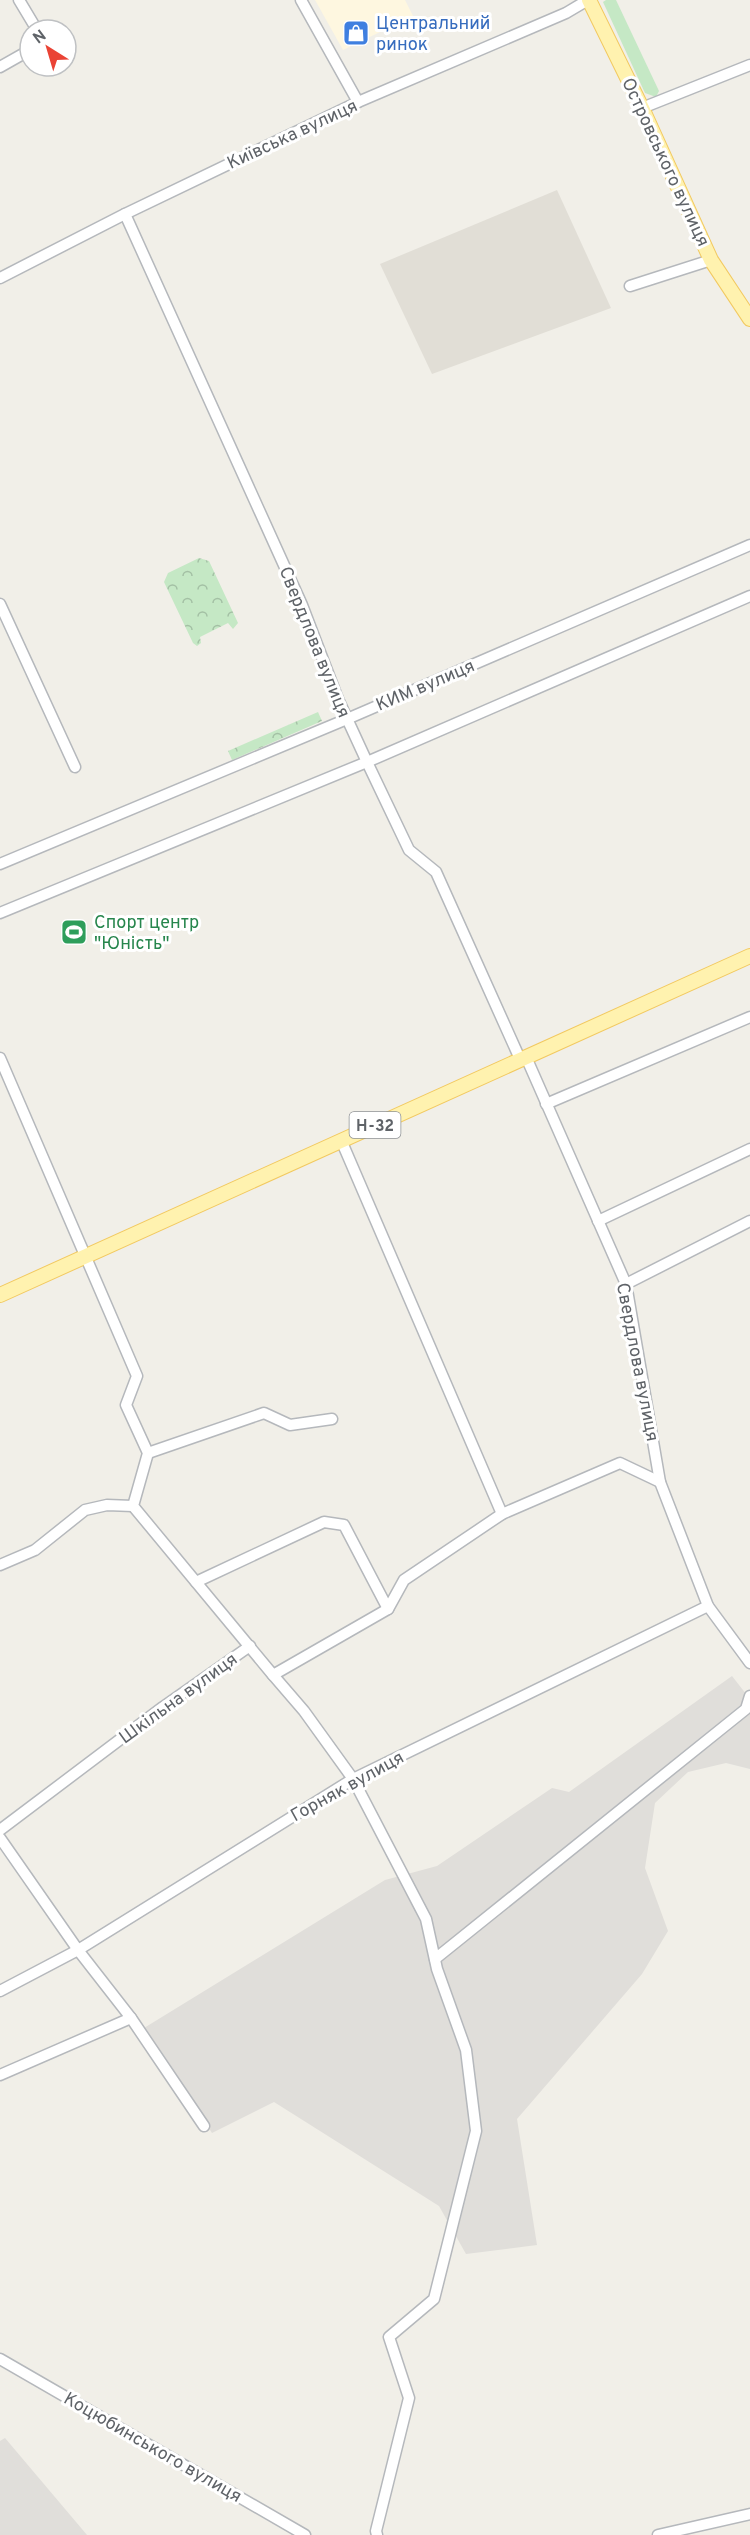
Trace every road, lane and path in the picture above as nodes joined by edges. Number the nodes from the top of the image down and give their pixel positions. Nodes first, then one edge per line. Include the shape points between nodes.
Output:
1 (20, 0) edge
2 (301, 0) edge
3 (588, 0) edge
4 (30, 18) edge
5 (18, 57) edge
6 (750, 65) edge
7 (0, 67) edge
8 (358, 102) junction
9 (642, 108) junction
10 (125, 214) junction
11 (711, 260) junction
12 (0, 278) edge
13 (630, 286) dead end
14 (749, 317) edge
15 (750, 545) edge
16 (750, 596) edge
17 (0, 604) edge
18 (347, 719) junction
19 (367, 762) junction
20 (75, 767) dead end
21 (0, 864) edge
22 (0, 913) edge
23 (750, 956) edge
24 (750, 1017) edge
25 (0, 1058) edge
26 (523, 1058) junction
27 (546, 1104) junction
28 (341, 1140) junction
29 (750, 1149) edge
30 (598, 1221) junction
31 (750, 1221) edge
32 (85, 1256) junction
33 (626, 1284) junction
34 (0, 1294) edge
35 (332, 1419) dead end
36 (148, 1453) junction
37 (660, 1482) junction
38 (133, 1506) junction
39 (502, 1514) junction
40 (0, 1565) edge
41 (196, 1582) junction
42 (708, 1606) junction
43 (388, 1609) junction
44 (250, 1646) junction
45 (750, 1663) edge
46 (273, 1675) junction
47 (750, 1696) edge
48 (353, 1779) junction
49 (0, 1830) edge
50 (0, 1838) edge
51 (78, 1950) junction
52 (435, 1959) junction
53 (0, 1991) edge
54 (131, 2018) junction
55 (0, 2075) edge
56 (204, 2127) dead end
57 (0, 2360) edge
58 (750, 2514) edge
59 (305, 2535) edge
60 (377, 2535) edge
61 (658, 2535) edge

1 - 4 street
2 - 8 street
3 - 8 street, Київська вулиця
3 - 9 main road, Островського вулиця
5 - 7 street
6 - 9 street
8 - 10 street, Київська вулиця
9 - 11 main road, Островського вулиця
10 - 12 street, Київська вулиця
10 - 18 street, Свердлова вулиця via 302,605
11 - 13 street
11 - 14 main road, Островського вулиця
15 - 18 street, КИМ вулиця
16 - 19 street
17 - 20 street
18 - 19 street, Свердлова вулиця
18 - 21 street, КИМ вулиця
19 - 22 street
19 - 26 street, Свердлова вулиця via 409,850 436,872
23 - 26 main road, Н-32
24 - 27 street
25 - 32 street
26 - 27 street, Свердлова вулиця
26 - 28 main road, Н-32
27 - 30 street, Свердлова вулиця
28 - 32 main road, Н-32
28 - 39 street
29 - 30 street
30 - 33 street, Свердлова вулиця
31 - 33 street
32 - 34 main road, Н-32
32 - 36 street via 137,1376 126,1405
33 - 37 street, Свердлова вулиця
35 - 36 street via 290,1425 264,1413
36 - 38 street
37 - 39 street via 620,1462
37 - 42 street, Свердлова вулиця
38 - 40 street via 107,1505 85,1510 34,1550
38 - 41 street
39 - 43 street via 404,1580
41 - 43 street via 324,1522 344,1525
41 - 44 street
42 - 45 street, Свердлова вулиця
42 - 48 street, Горняк вулиця
43 - 46 street
44 - 46 street, Шкільна вулиця
44 - 49 street, Шкільна вулиця
46 - 48 street, Шкільна вулиця
47 - 52 street via 746,1709
48 - 51 street, Горняк вулиця
48 - 52 street, Шкільна вулиця via 426,1918
50 - 51 street
51 - 53 street, Горняк вулиця
51 - 54 street
52 - 60 street, Шкільна вулиця via 466,2050 476,2131 434,2299 389,2337 409,2398
54 - 55 street
54 - 56 street
57 - 59 street, Коцюбинського вулиця
58 - 61 street

